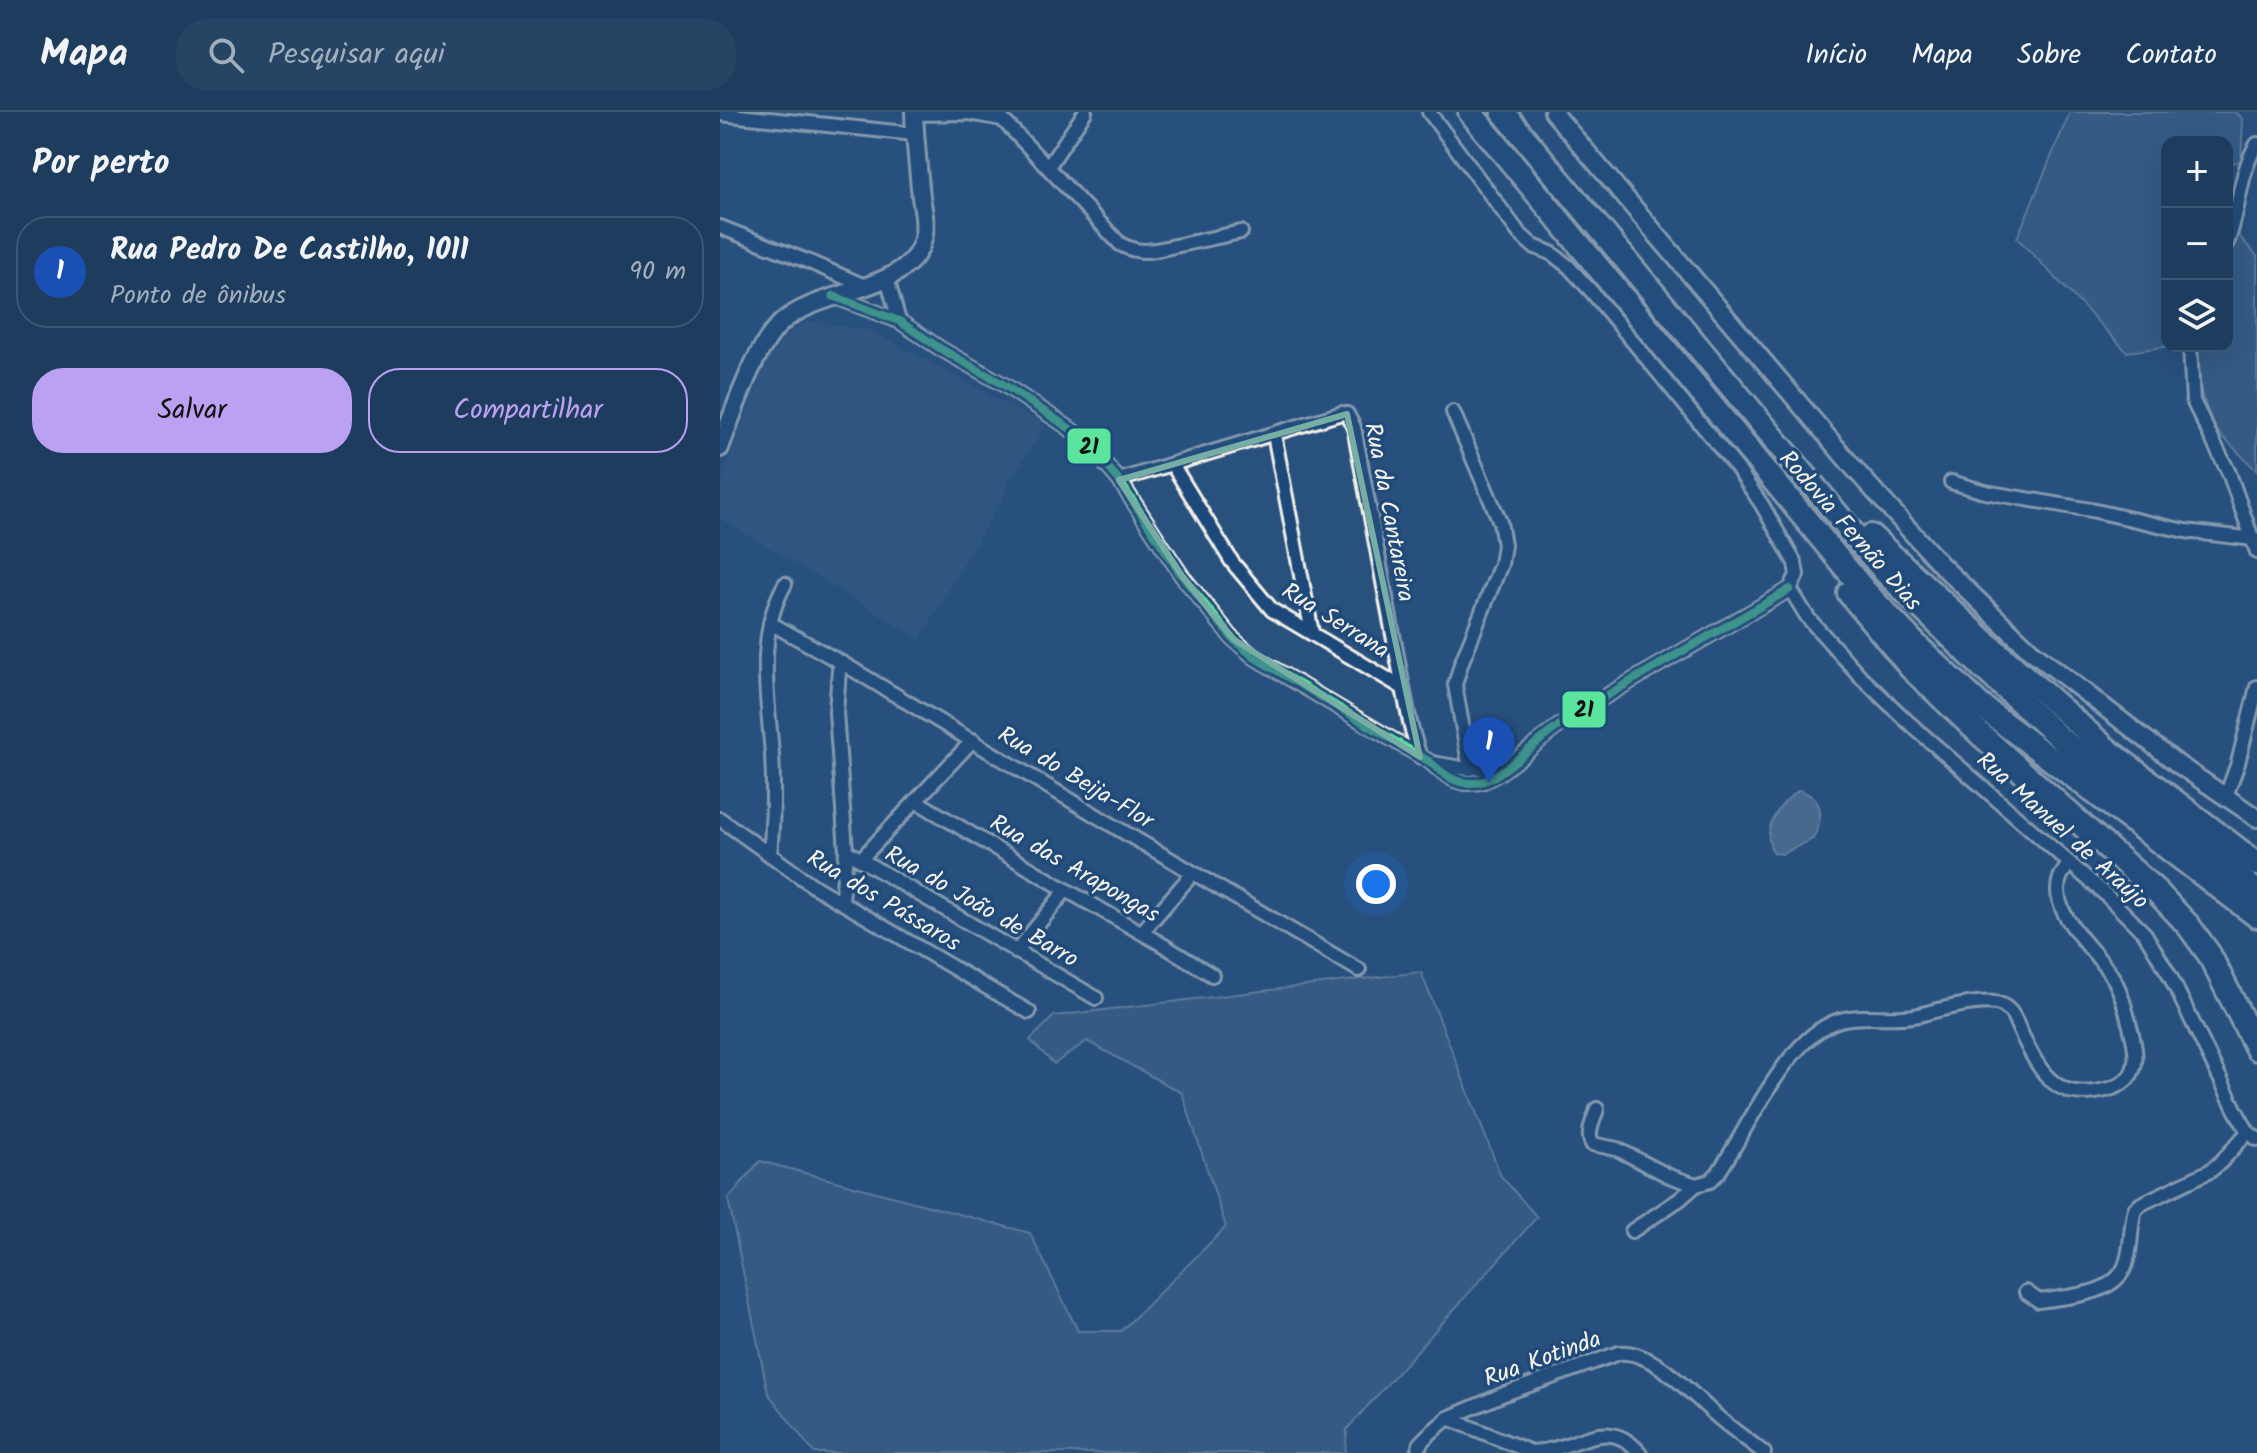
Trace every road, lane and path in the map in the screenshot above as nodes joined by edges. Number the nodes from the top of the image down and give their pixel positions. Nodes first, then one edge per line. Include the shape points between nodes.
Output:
1 (1085, 112) edge
2 (1429, 112) edge
3 (1470, 112) edge
4 (1503, 112) edge
5 (1553, 112) edge
6 (914, 113) edge
7 (969, 113) edge
8 (720, 114) edge
9 (915, 134) junction
10 (2257, 144) edge
11 (1048, 167) junction
12 (720, 227) edge
13 (2233, 227) edge
14 (1241, 232) dead end
15 (887, 278) junction
16 (867, 287) junction
17 (833, 296) junction
18 (899, 321) junction
19 (2190, 352) edge
20 (1696, 387) junction
21 (1453, 412) dead end
22 (1274, 434) junction
23 (720, 448) edge
24 (1172, 464) junction
25 (1796, 465) junction
26 (1119, 480) junction
27 (1951, 482) dead end
28 (2255, 546) edge
29 (785, 584) dead end
30 (1790, 589) junction
31 (1849, 593) junction
32 (770, 623) junction
33 (1312, 633) junction
34 (842, 663) junction
35 (1936, 663) junction
36 (2257, 687) edge
37 (1403, 688) junction
38 (973, 740) junction
39 (1425, 759) junction
40 (1470, 769) junction
41 (1503, 769) junction
42 (2226, 796) junction
43 (916, 801) junction
44 (2257, 818) edge
45 (720, 819) edge
46 (846, 851) junction
47 (770, 855) junction
48 (860, 860) junction
49 (2070, 863) junction
50 (2257, 864) edge
51 (1193, 873) junction
52 (1066, 890) junction
53 (842, 901) junction
54 (2254, 909) edge
55 (1142, 932) junction
56 (1016, 952) junction
57 (1359, 970) dead end
58 (1212, 975) dead end
59 (1096, 998) dead end
60 (1029, 1012) dead end
61 (2257, 1049) edge
62 (1597, 1109) dead end
63 (2253, 1135) edge
64 (1696, 1185) junction
65 (1632, 1231) dead end
66 (2026, 1292) dead end
67 (1448, 1418) junction
68 (1417, 1453) edge
69 (1640, 1453) edge
70 (1764, 1453) edge

1 - 11 street
2 - 30 street via 1519,233 1568,266 1737,468 1795,563 1797,575
3 - 20 highway, Rodovia Fernão Dias
4 - 25 highway, Rodovia Fernão Dias
5 - 42 street via 1942,566 2030,650
6 - 7 street
6 - 9 street
7 - 11 street via 1002,119
8 - 9 street
9 - 15 street via 925,230 920,250
10 - 13 street
11 - 14 street via 1130,250 1156,250
12 - 16 street
15 - 16 street
15 - 18 street
16 - 17 street
17 - 18 street
17 - 23 street via 794,312 770,336
18 - 26 street via 1069,428
19 - 28 street via 2193,401 2229,473
20 - 31 highway via 1748,471
20 - 35 highway, Rodovia Fernão Dias via 1864,590
21 - 40 street via 1500,522 1504,545 1455,685
22 - 24 street, Rua da Cantareira
22 - 33 street
22 - 37 street, Rua da Cantareira via 1342,413 1352,419
24 - 26 street, Rua da Cantareira
24 - 33 street, Rua Serrana via 1232,562 1260,597 1280,616
25 - 50 highway via 2085,731
25 - 54 highway, Rodovia Fernão Dias via 1886,573 1981,666
26 - 39 street via 1182,576 1233,639 1254,657
27 - 28 street
29 - 32 street
30 - 41 street via 1562,723
30 - 49 street, Rua Manuel de Araújo via 1808,618 1861,677
31 - 35 highway
31 - 61 highway via 1922,679 2188,925 2209,954
32 - 34 street, Rua do Beija-Flor
32 - 47 street via 765,678 772,754
33 - 37 street, Rua Serrana
34 - 38 street, Rua do Beija-Flor
34 - 46 street via 836,712
35 - 54 highway, Rodovia Fernão Dias via 1981,706
36 - 42 street
37 - 39 street, Rua da Cantareira
38 - 43 street
38 - 51 street, Rua do Beija-Flor
39 - 40 street
39 - 41 street via 1457,782 1486,780
40 - 41 street
42 - 44 street
43 - 48 street
43 - 52 street, Rua das Arapongas
45 - 47 street, Rua dos Pássaros
46 - 48 street, Rua do João de Barro
46 - 53 street
47 - 53 street, Rua dos Pássaros
48 - 56 street, Rua do João de Barro
49 - 63 street, Rua Manuel de Araújo via 2145,934
49 - 64 street via 2060,877 2058,897 2066,916 2114,979 2137,1054 2129,1077 2115,1088 2091,1093 2064,1090 2048,1079 2009,1010 1993,1002 1913,1016 1840,1020 1820,1030 1786,1061 1718,1173
51 - 55 street
51 - 57 street, Rua do Beija-Flor
52 - 55 street, Rua das Arapongas
52 - 56 street
53 - 60 street, Rua dos Pássaros
55 - 58 street, Rua das Arapongas
56 - 59 street, Rua do João de Barro
62 - 64 street via 1592,1144 1617,1149
63 - 66 street via 2210,1171 2135,1209 2126,1265 2109,1285 2039,1301
64 - 65 street
67 - 68 street, Rua Kotinda via 1421,1442
67 - 69 street via 1531,1452 1609,1434 1631,1442
67 - 70 street, Rua Kotinda via 1631,1352 1662,1368

